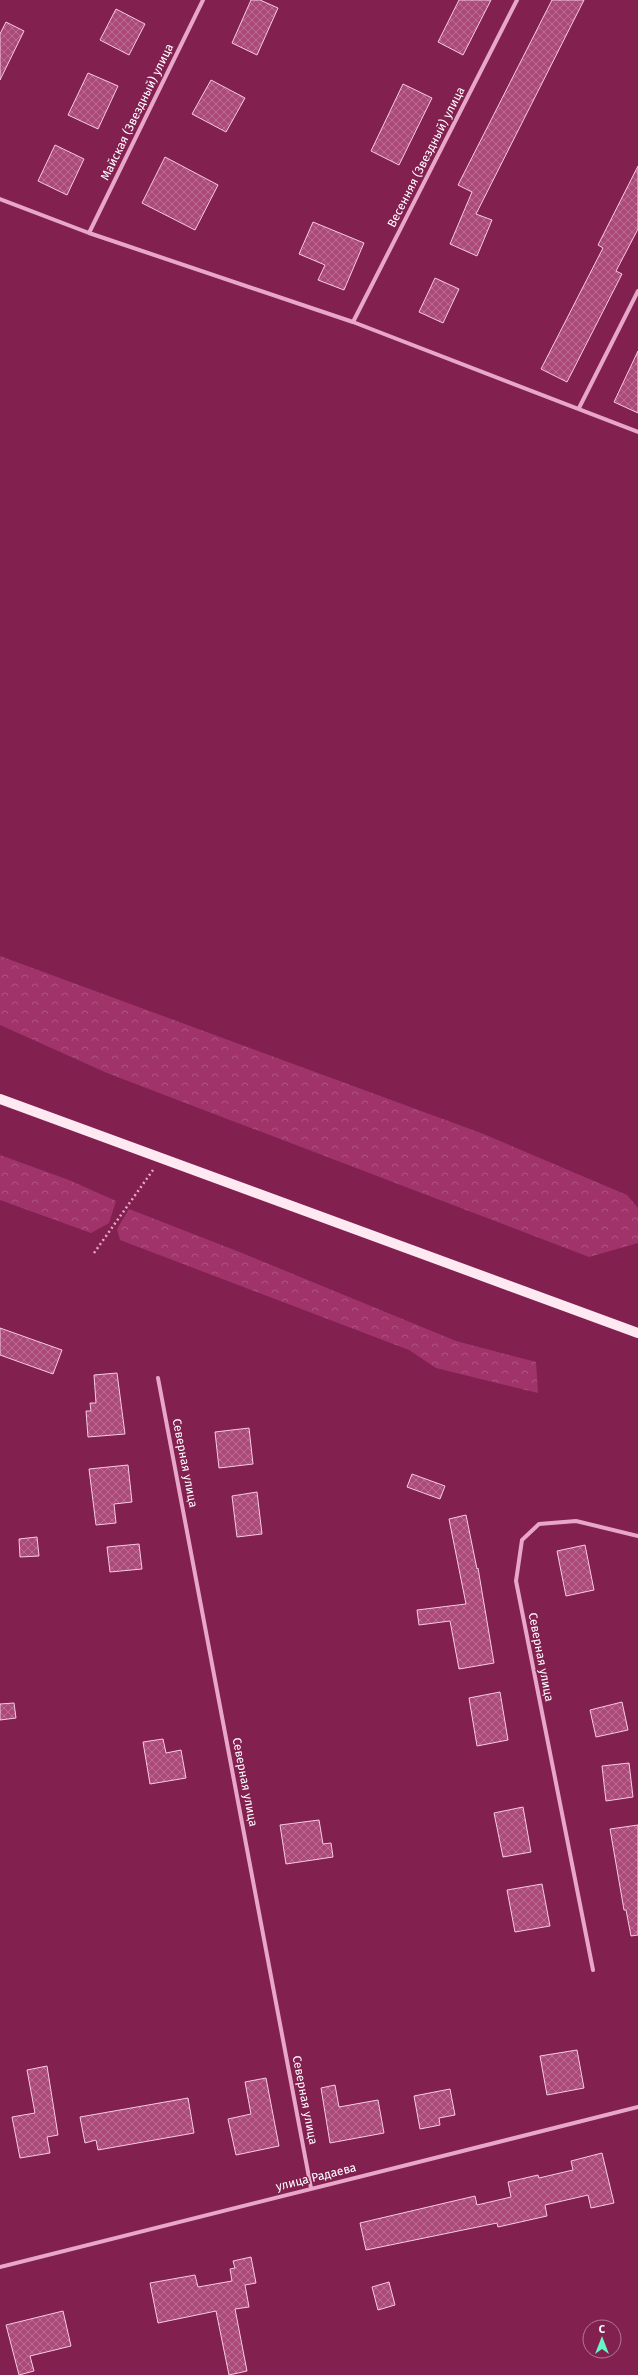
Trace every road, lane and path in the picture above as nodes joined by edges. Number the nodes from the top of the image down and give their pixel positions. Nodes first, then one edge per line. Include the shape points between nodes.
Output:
1 (203, 0) edge
2 (517, 0) edge
3 (0, 199) edge
4 (89, 233) junction
5 (638, 291) edge
6 (353, 322) junction
7 (579, 408) junction
8 (638, 432) edge
9 (0, 1099) edge
10 (161, 1158) junction
11 (94, 1253) dead end
12 (638, 1333) edge
13 (158, 1378) dead end
14 (638, 1536) edge
15 (593, 1970) dead end
16 (638, 2108) edge
17 (311, 2188) junction
18 (0, 2267) edge

1 - 4 street, Майская (Звездный) улица
2 - 6 street, Весенняя (Звездный) улица
3 - 4 street
4 - 6 street
5 - 7 street
6 - 7 street
7 - 8 street
9 - 10 main road
10 - 11 path
10 - 12 main road
13 - 17 street, Северная улица
14 - 15 street, Северная улица via 576,1521 539,1524 522,1540 516,1581
16 - 17 street, улица Радаева
17 - 18 street, улица Радаева

